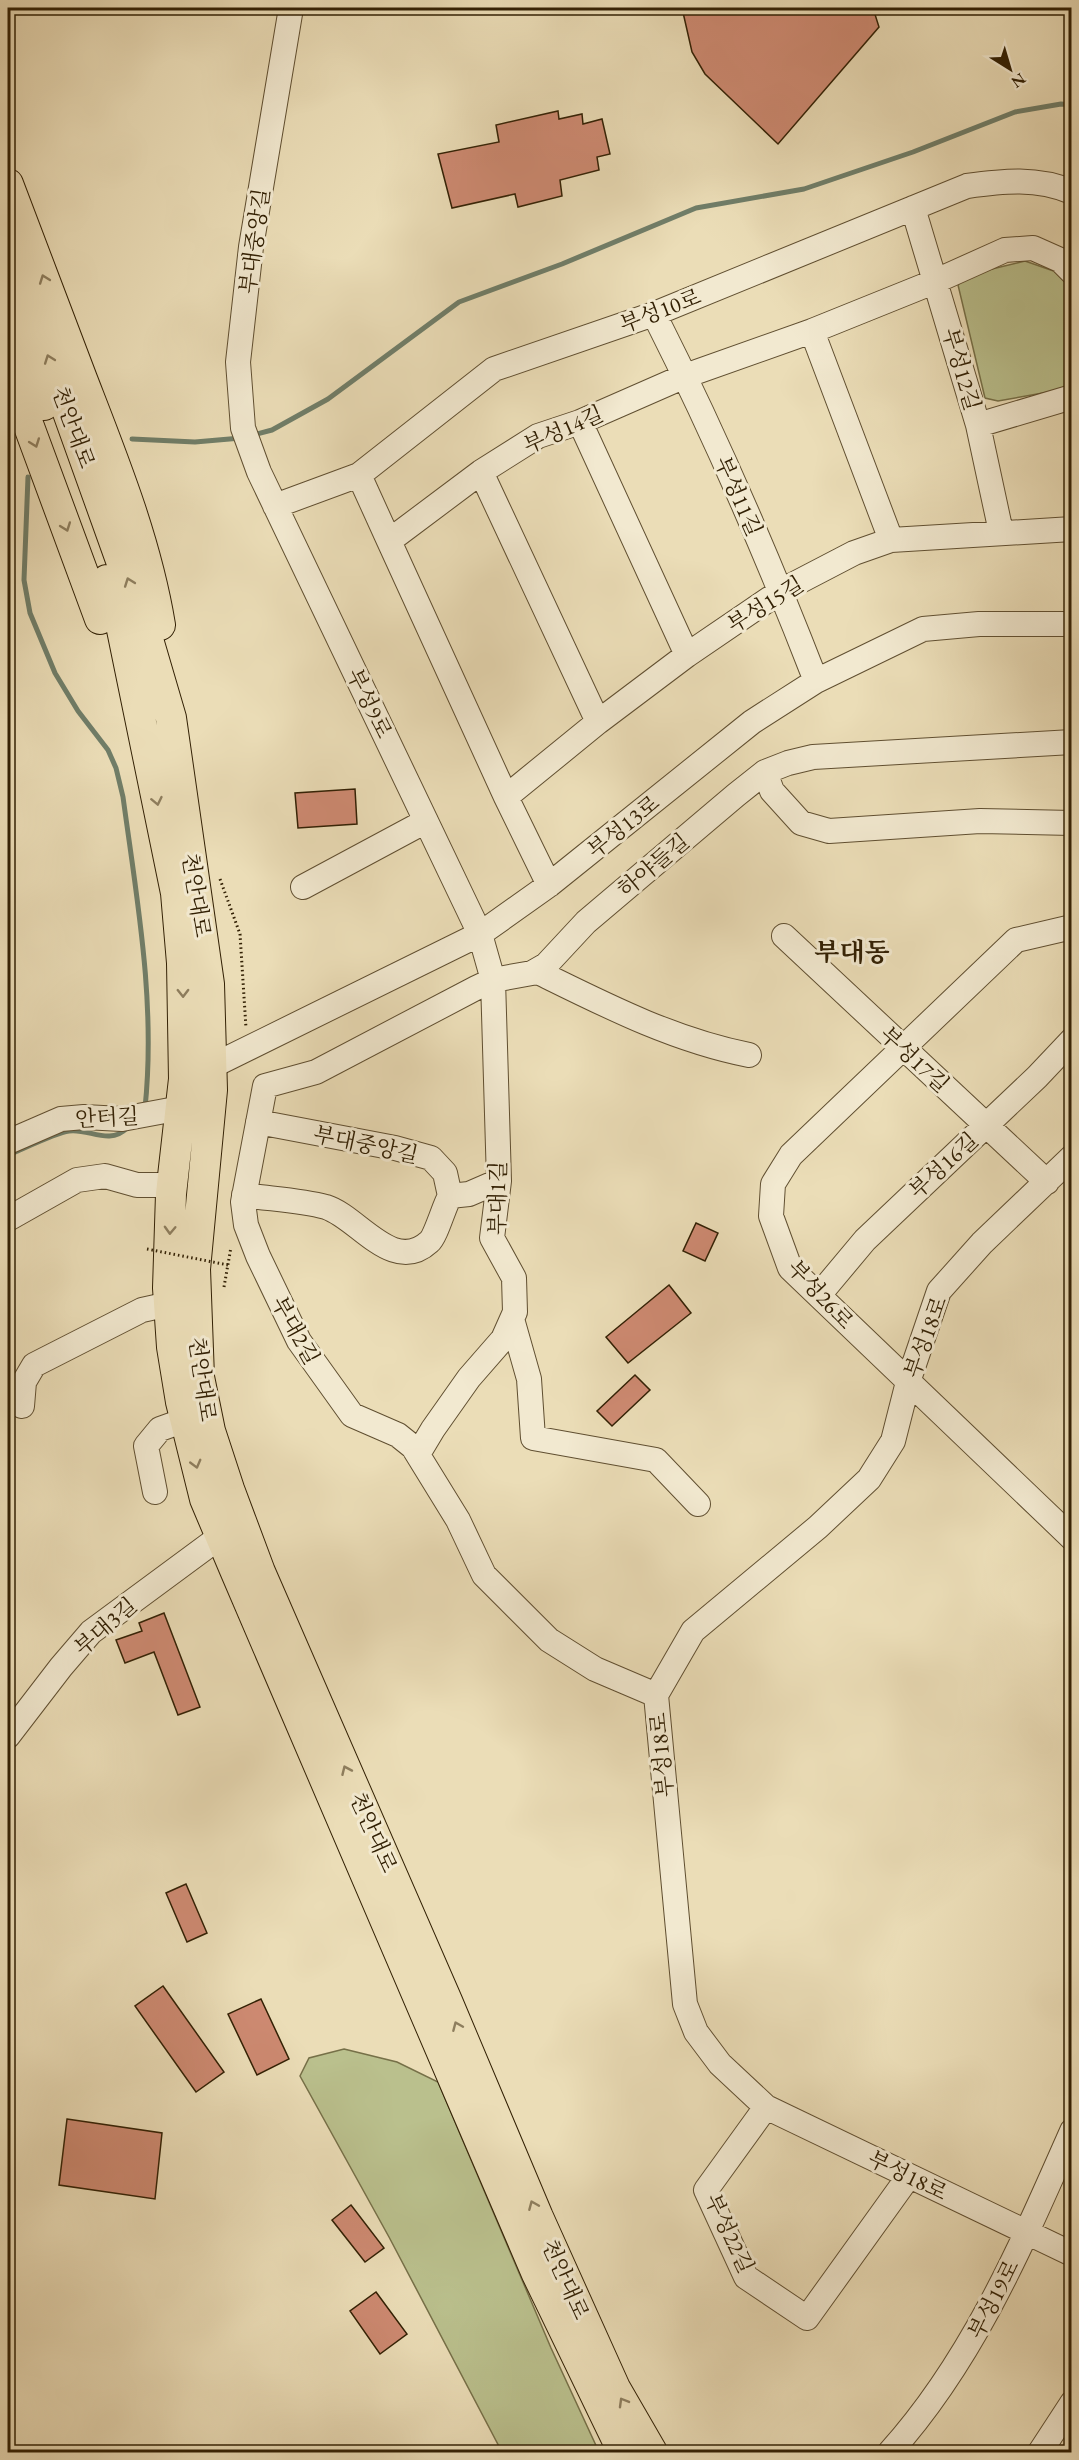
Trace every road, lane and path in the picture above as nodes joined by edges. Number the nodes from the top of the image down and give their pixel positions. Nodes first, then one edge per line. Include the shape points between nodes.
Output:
1 (291, 8) edge
2 (8, 184) edge
3 (1071, 192) edge
4 (913, 208) junction
5 (8, 245) edge
6 (1071, 272) edge
7 (936, 281) junction
8 (8, 310) edge
9 (654, 314) junction
10 (812, 331) junction
11 (8, 376) edge
12 (685, 376) junction
13 (1071, 397) edge
14 (14, 410) edge
15 (580, 422) junction
16 (978, 425) junction
17 (259, 472) joint
18 (481, 472) junction
19 (359, 475) junction
20 (275, 506) junction
21 (1071, 529) edge
22 (1001, 532) junction
23 (891, 540) junction
24 (388, 541) junction
25 (781, 591) junction
26 (1071, 624) edge
27 (687, 655) junction
28 (816, 681) junction
29 (171, 718) junction
30 (598, 722) junction
31 (1071, 742) edge
32 (145, 743) junction
33 (765, 772) junction
34 (506, 797) junction
35 (426, 821) junction
36 (1071, 823) edge
37 (549, 885) junction
38 (303, 887) dead end
39 (1071, 927) edge
40 (480, 934) junction
41 (784, 936) dead end
42 (536, 971) junction
43 (493, 980) junction
44 (1071, 1040) edge
45 (904, 1048) junction
46 (749, 1055) dead end
47 (213, 1066) junction
48 (265, 1086) joint
49 (174, 1100) junction
50 (210, 1102) junction
51 (258, 1122) junction
52 (987, 1124) junction
53 (8, 1142) edge
54 (1071, 1157) edge
55 (499, 1181) junction
56 (1047, 1182) junction
57 (172, 1185) junction
58 (244, 1195) junction
59 (450, 1196) junction
60 (8, 1219) edge
61 (147, 1249) dead end
62 (224, 1287) dead end
63 (819, 1295) junction
64 (169, 1304) junction
65 (512, 1319) junction
66 (908, 1382) junction
67 (22, 1406) dead end
68 (185, 1420) junction
69 (418, 1454) junction
70 (155, 1491) dead end
71 (698, 1504) dead end
72 (220, 1536) junction
73 (1071, 1538) edge
74 (656, 1695) junction
75 (8, 1736) edge
76 (766, 2107) junction
77 (1071, 2131) edge
78 (909, 2176) junction
79 (1027, 2233) junction
80 (1071, 2254) edge
81 (1071, 2403) edge
82 (623, 2452) edge
83 (652, 2452) edge
84 (890, 2452) edge
85 (1040, 2452) edge

1 - 17 street, 부대중앙길 via 251,247 238,362 243,428
29 -> 2 main road via 155,595 141,544
3 - 4 street, 부성10로 via 1038,181 1002,181 967,186
4 - 7 street, 부성12길
4 - 9 street, 부성10로
29 -> 5 main road, 천안대로 via 142,620
6 - 7 street, 부성14길 via 1060,260 1033,248 1005,250
7 - 10 street, 부성14길
7 - 16 street, 부성12길
8 - 32 main road, 천안대로 via 119,615
9 - 12 street, 부성11길
9 - 19 street, 부성10로 via 494,369
10 - 12 street, 부성14길
10 - 23 street
11 - 14 main road
12 - 15 street, 부성14길
12 - 25 street, 부성11길
13 - 16 street
14 -> 32 main road
15 - 18 street, 부성14길 via 538,436
15 - 27 street
16 - 22 street, 부성12길
17 - 20 street, 부성9로
18 - 24 street, 부성14길
18 - 30 street
19 - 20 street, 부성10로
19 - 24 street
20 - 35 street, 부성9로
21 - 22 street, 부성15길
22 - 23 street, 부성15길
23 - 25 street, 부성15길 via 854,553
24 - 34 street
25 - 27 street, 부성15길
25 - 28 street, 부성11길
26 - 28 street, 부성13로 via 979,624 923,629
27 - 30 street, 부성15길
28 - 37 street, 부성13로 via 752,722
29 - 47 main road, 천안대로 via 207,962
30 - 34 street, 부성15길
31 - 33 street, 하야들길 via 813,757
32 -> 49 main road, 천안대로 via 176,893 182,963
33 - 36 street via 772,791 801,823 829,831 981,821
33 - 42 street, 하야들길 via 586,922
34 - 37 street
35 - 38 street
35 - 40 street, 부성9로
37 - 40 street, 부성13로
39 - 45 street, 부성26로 via 1016,940
40 - 43 street, 부대1길
40 - 47 street, 부성13로
41 - 45 street, 부성17길
42 - 43 street, 하야들길
42 - 46 street via 642,1023
43 - 48 street, 하야들길 via 316,1072
43 - 55 street, 부대1길
44 - 52 street, 부성16길
45 - 52 street, 부성17길
45 - 63 street, 부성26로 via 791,1155 773,1184 771,1216 790,1268
47 - 49 street, 부성13로
47 - 50 main road, 천안대로
48 - 51 street, 부대2길
49 - 50 street, 안터길
49 - 53 street, 안터길 via 122,1119 61,1119
49 - 57 main road, 천안대로
83 -> 50 main road, 천안대로 via 615,2388 538,2217 260,1572 225,1480 199,1377 196,1323 195,1269
51 - 58 street, 부대2길
51 - 59 street, 부대중앙길 via 431,1158 445,1173
52 - 56 street, 부성17길
52 - 63 street, 부성16길 via 864,1240
54 - 56 street, 부성18로
55 - 59 street via 469,1194
55 - 65 street, 부대1길 via 492,1238 514,1278
56 - 66 street, 부성18로 via 982,1243 939,1291
57 - 60 street via 137,1185 105,1176 76,1180
57 -> 64 main road, 천안대로
58 - 59 street via 327,1208 381,1246 413,1251 430,1241
58 - 69 street, 부대2길 via 246,1225 258,1256 299,1341 320,1373 352,1415 398,1434
61 - 62 path, bridge via 228,1265
63 - 66 street, 부성26로
64 - 67 street via 142,1310 34,1365 24,1382
64 - 68 main road, 천안대로
65 - 69 street, 부대1길 via 503,1339 470,1378
65 - 71 street via 529,1379 533,1438 656,1460
66 - 73 street, 부성26로
66 - 74 street, 부성18로 via 892,1442 869,1479 819,1527 693,1631
68 - 70 street via 160,1429 146,1446
68 -> 72 main road, 천안대로 via 205,1499
69 - 74 street, 부대2길 via 458,1520 484,1575 549,1640 595,1669
72 - 75 street, 부대3길 via 91,1632
72 - 82 main road, 천안대로 via 537,2274
74 - 76 street, 부성18로 via 685,2004 696,2032 720,2064
76 - 78 street, 부성18로
76 - 78 street, 부성22길 via 706,2190 747,2277 807,2318
77 - 79 street, 부성19로
78 - 79 street, 부성18로
79 - 80 street, 부성18로
79 - 84 street, 부성19로 via 966,2350 916,2423
81 - 85 street

